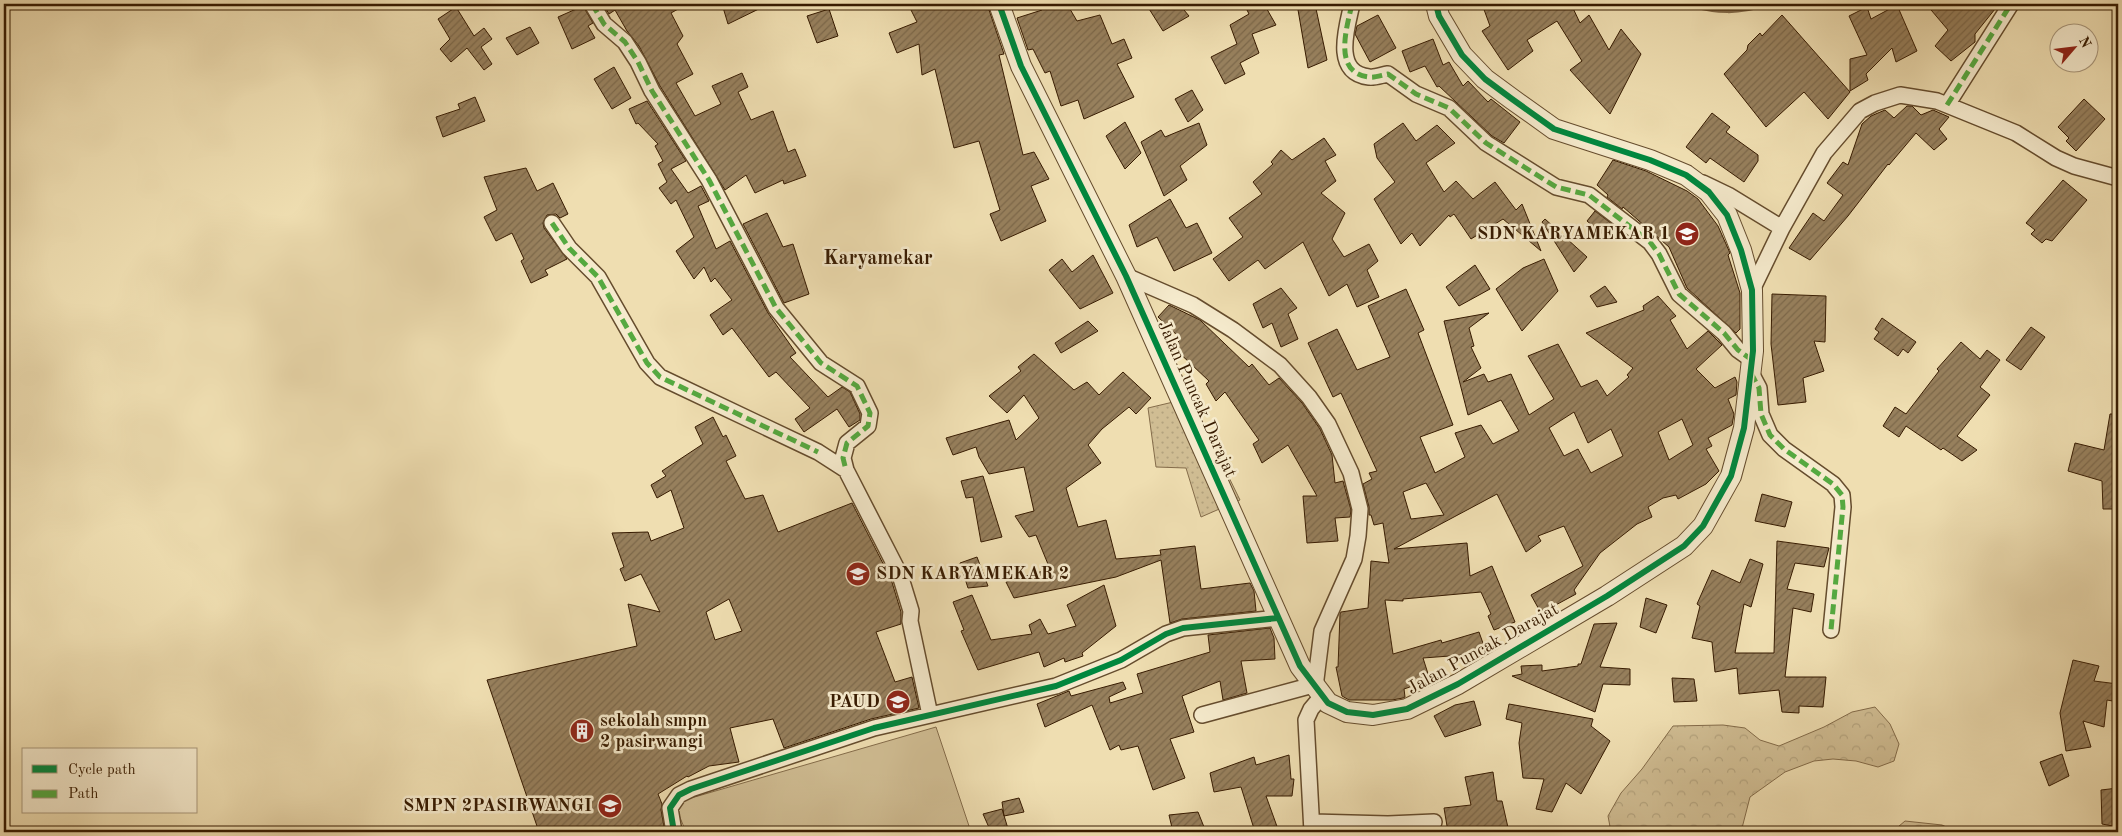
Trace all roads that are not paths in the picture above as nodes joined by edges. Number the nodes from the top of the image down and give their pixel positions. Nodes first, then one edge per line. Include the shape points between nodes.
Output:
1 (592, 4) edge
2 (999, 4) edge
3 (1352, 4) edge
4 (1436, 4) edge
5 (2011, 4) edge
6 (1947, 105) junction
7 (1686, 175) junction
8 (2118, 178) edge
9 (552, 223) dead end
10 (1782, 228) junction
11 (1126, 276) junction
12 (1752, 290) junction
13 (1752, 367) junction
14 (846, 470) junction
15 (1278, 618) junction
16 (1831, 630) dead end
17 (1317, 689) junction
18 (930, 715) junction
19 (1202, 715) dead end
20 (1434, 822) dead end
21 (1312, 827) edge
22 (674, 832) edge

1 - 14 street via 604,24 625,42 638,62 652,91 709,180 776,308 821,363 857,386 870,413 868,426 847,443 843,458
2 - 11 street, Jalan Puncak Darajat via 1021,66
3 - 13 street via 1344,52 1347,64 1369,77 1388,74 1416,94 1449,108 1486,143 1556,187 1589,195 1650,242 1679,294 1724,333
4 - 7 street, Jalan Puncak Darajat via 1439,16 1462,55 1485,79 1554,129
5 - 6 street
6 - 8 street via 2016,133 2074,166
6 - 10 street via 1900,95 1860,111 1824,153
7 - 10 street via 1728,195
7 - 12 street, Jalan Puncak Darajat via 1709,192 1727,215
9 - 14 street via 568,248 598,277 647,363 660,377 818,452
10 - 12 street
11 - 15 street, Jalan Puncak Darajat
11 - 17 street via 1193,305 1280,364 1328,424 1351,473 1360,509 1358,536 1354,559 1322,631
12 - 13 street, Jalan Puncak Darajat
13 - 16 street via 1759,388 1761,414 1770,435 1833,484 1842,495
13 - 17 street, Jalan Puncak Darajat via 1744,428 1731,476 1703,526 1684,546 1458,684 1407,709 1374,715 1346,712 1328,703
14 - 18 street via 900,575 911,612 910,621
15 - 17 street, Jalan Puncak Darajat via 1300,666
15 - 18 street via 1183,628 1121,660 1065,683
17 - 19 street
17 - 21 street via 1306,720
18 - 22 street via 874,728 679,795 670,808
20 - 21 street

